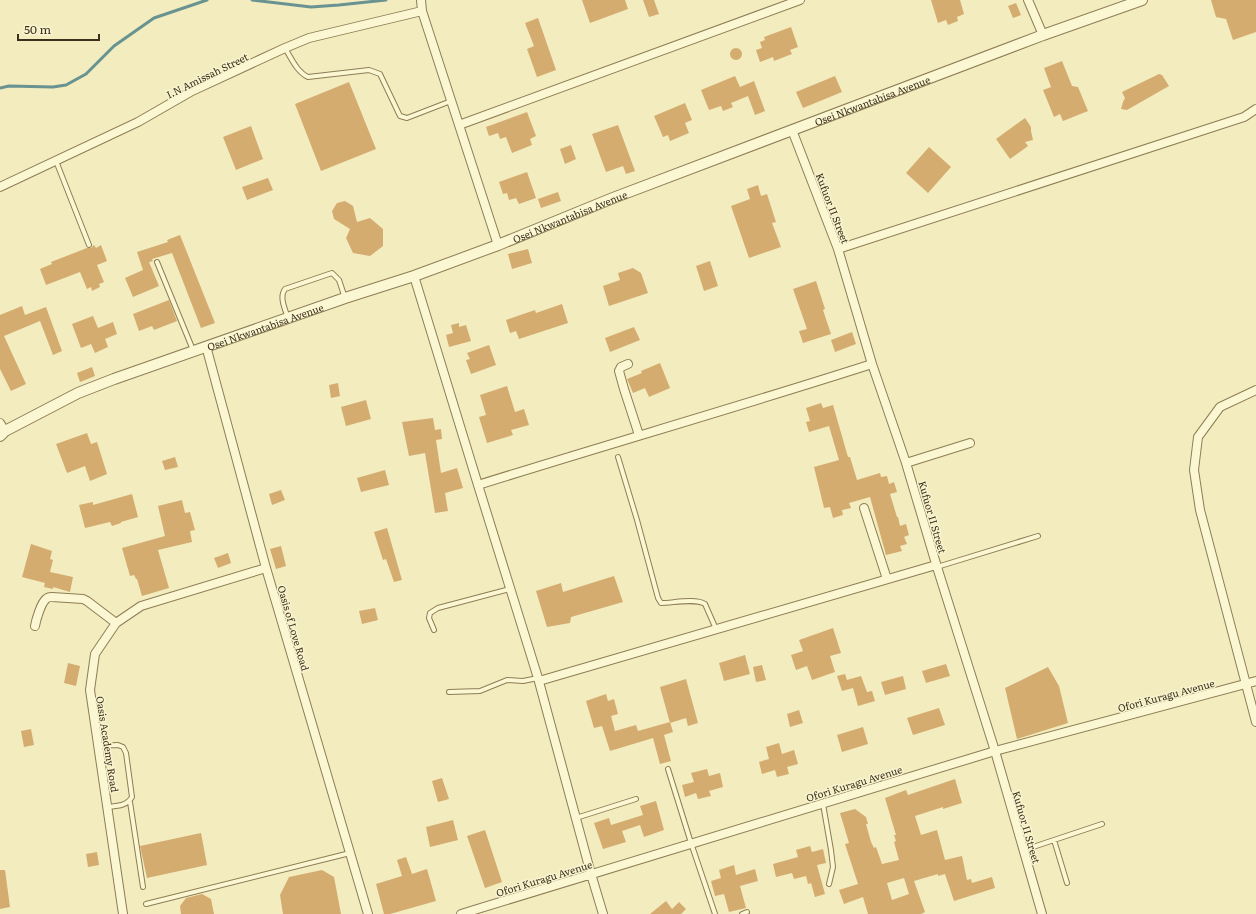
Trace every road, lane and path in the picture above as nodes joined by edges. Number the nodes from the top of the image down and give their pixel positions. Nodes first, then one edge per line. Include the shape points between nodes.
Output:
1 (421, 0) edge
2 (800, 0) edge
3 (1028, 0) edge
4 (1142, 0) edge
5 (422, 11) junction
6 (1043, 35) junction
7 (285, 48) junction
8 (451, 101) junction
9 (1256, 109) edge
10 (459, 125) junction
11 (792, 130) junction
12 (56, 161) junction
13 (0, 187) edge
14 (89, 245) dead end
15 (498, 245) junction
16 (838, 249) junction
17 (157, 262) dead end
18 (414, 276) junction
19 (345, 298) junction
20 (288, 318) junction
21 (206, 346) junction
22 (193, 351) junction
23 (628, 364) dead end
24 (872, 364) junction
25 (1256, 390) edge
26 (2, 430) edge
27 (639, 435) junction
28 (970, 443) dead end
29 (618, 457) dead end
30 (906, 463) junction
31 (478, 485) junction
32 (864, 508) dead end
33 (1038, 536) dead end
34 (936, 566) junction
35 (266, 568) junction
36 (887, 579) junction
37 (510, 589) junction
38 (116, 623) junction
39 (35, 626) dead end
40 (716, 629) junction
41 (434, 630) dead end
42 (539, 680) junction
43 (1256, 681) edge
44 (1246, 684) junction
45 (448, 692) dead end
46 (1256, 722) edge
47 (98, 746) junction
48 (995, 751) junction
49 (668, 769) dead end
50 (636, 798) dead end
51 (130, 802) junction
52 (823, 803) junction
53 (107, 807) junction
54 (576, 818) junction
55 (1102, 824) dead end
56 (1054, 840) junction
57 (691, 844) junction
58 (1024, 850) junction
59 (350, 853) junction
60 (591, 874) junction
61 (1067, 883) dead end
62 (829, 884) dead end
63 (143, 887) dead end
64 (146, 904) dead end
65 (747, 912) dead end
66 (123, 914) edge
67 (368, 914) edge
68 (461, 914) edge
69 (603, 914) edge
70 (715, 914) edge
71 (742, 914) edge
72 (1042, 914) edge

1 - 5 street
2 - 10 street
3 - 6 street
4 - 6 street, Osei Nkwantabisa Avenue
5 - 7 street, I.N Amissah Street via 309,38
5 - 8 street
6 - 11 street, Osei Nkwantabisa Avenue
7 - 8 lane via 298,69 308,77 369,70 380,74 403,118
7 - 12 street, I.N Amissah Street via 192,91 138,122
8 - 10 street
9 - 16 street via 1244,117
10 - 15 street
11 - 15 street, Osei Nkwantabisa Avenue
11 - 16 street, Kufuor II Street
12 - 13 street, I.N Amissah Street
12 - 14 lane
15 - 18 street, Osei Nkwantabisa Avenue
16 - 24 street, Kufuor II Street
17 - 22 lane
18 - 19 street, Osei Nkwantabisa Avenue
18 - 31 street
19 - 20 street, Osei Nkwantabisa Avenue
19 - 20 lane via 339,280 332,274 285,289 282,299
20 - 21 street, Osei Nkwantabisa Avenue
21 - 22 street, Osei Nkwantabisa Avenue
21 - 35 street, Oasis of Love Road
22 - 26 street, Osei Nkwantabisa Avenue via 78,393
23 - 27 street via 619,371
24 - 27 street
24 - 30 street, Kufuor II Street
25 - 44 street via 1220,407 1198,437 1194,470 1200,510
27 - 31 street
28 - 30 street
29 - 40 lane via 658,598 661,603 695,601 705,604
30 - 34 street, Kufuor II Street
31 - 37 street
32 - 36 street
33 - 34 lane
34 - 36 street
34 - 48 street, Kufuor II Street
35 - 38 street, Oasis Academy Road via 141,606
35 - 59 street, Oasis of Love Road
36 - 40 street
37 - 41 lane via 438,608 430,613 429,618
37 - 42 street
38 - 39 street via 83,599 52,597 44,600
38 - 47 street, Oasis Academy Road via 94,654 90,690
40 - 42 street
42 - 45 lane via 507,680 480,692
42 - 54 street
43 - 44 street, Ofori Kuragu Avenue
44 - 46 street
44 - 48 street, Ofori Kuragu Avenue
47 - 51 lane via 123,747 132,797
47 - 53 street, Oasis Academy Road
48 - 52 street, Ofori Kuragu Avenue
48 - 58 street, Kufuor II Street
49 - 57 lane
50 - 54 lane
51 - 53 lane
51 - 63 lane
52 - 57 street, Ofori Kuragu Avenue
52 - 62 lane via 833,867
53 - 66 street, Oasis Academy Road
54 - 60 street
55 - 56 lane
56 - 58 lane
56 - 61 lane
57 - 60 street, Ofori Kuragu Avenue
57 - 70 lane
58 - 72 street, Kufuor II Street
59 - 64 lane
59 - 67 street, Oasis of Love Road
60 - 68 street, Ofori Kuragu Avenue
60 - 69 street
65 - 71 lane

